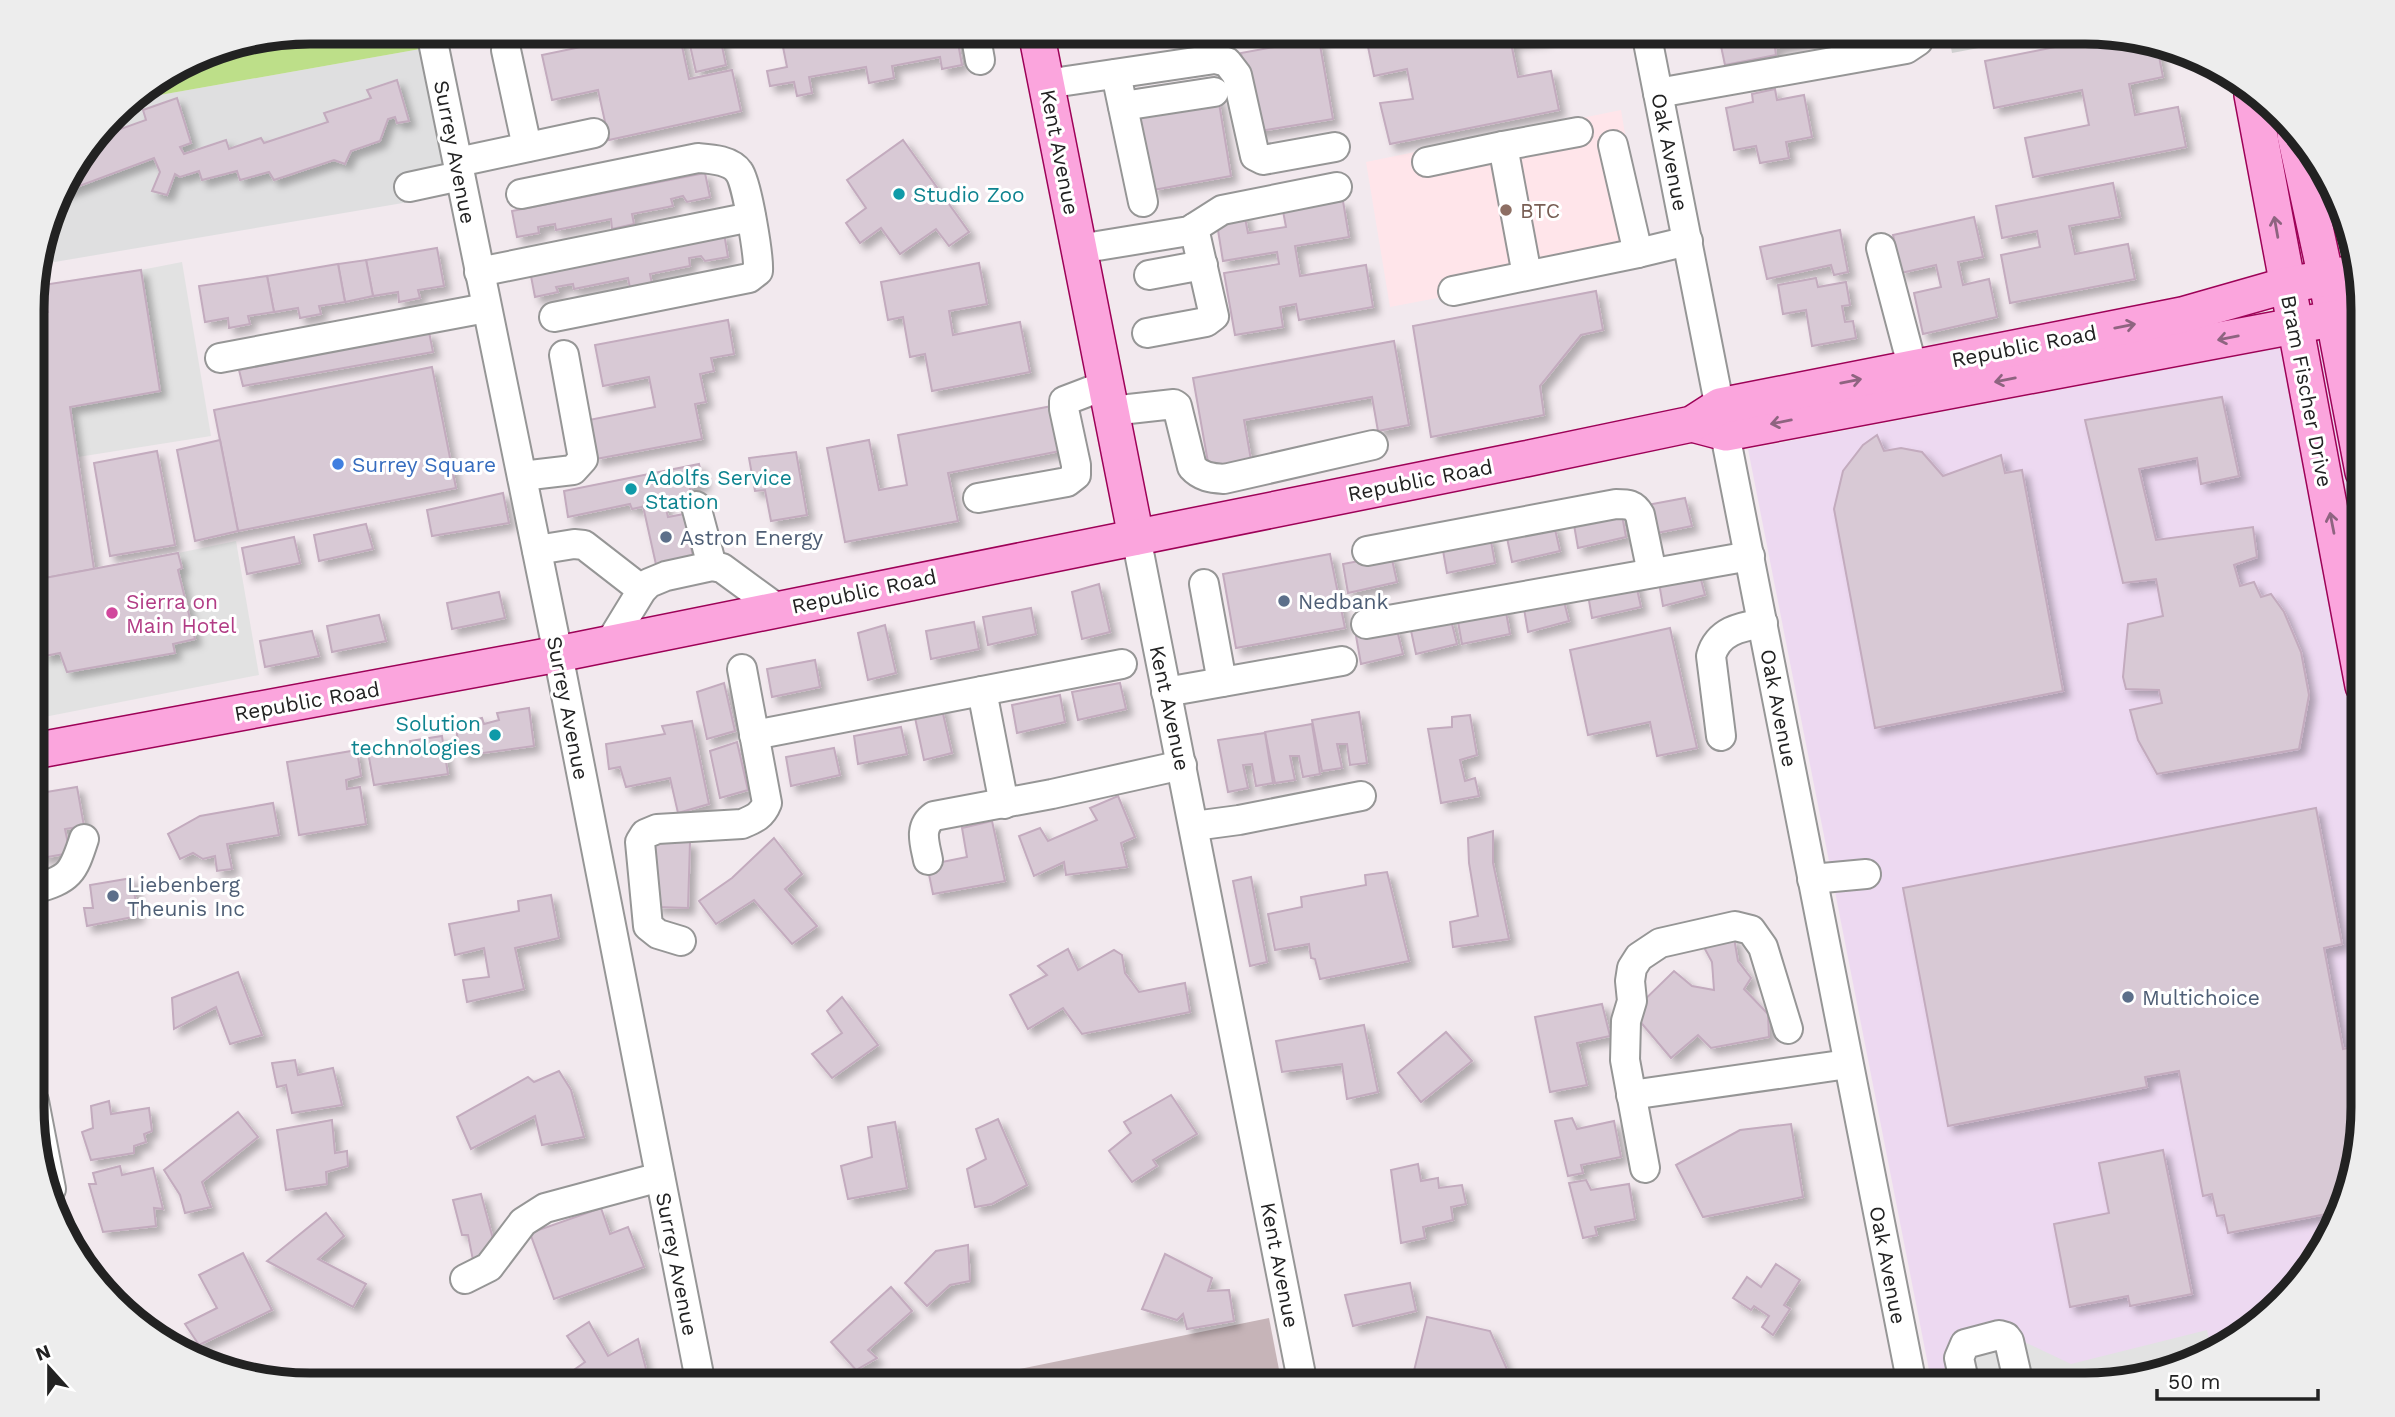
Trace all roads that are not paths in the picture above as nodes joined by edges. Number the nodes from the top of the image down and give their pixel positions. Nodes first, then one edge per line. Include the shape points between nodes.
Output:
1 (433, 44) edge
2 (977, 44) edge
3 (1038, 44) edge
4 (1648, 44) edge
5 (1914, 44) edge
6 (506, 50) dead end
7 (980, 60) dead end
8 (1116, 74) junction
9 (1046, 84) junction
10 (1214, 92) dead end
11 (1658, 93) junction
12 (2254, 104) edge
13 (1123, 106) junction
14 (1578, 132) dead end
15 (594, 133) dead end
16 (1613, 145) dead end
17 (1503, 146) junction
18 (527, 147) junction
19 (1335, 147) dead end
20 (2303, 157) edge
21 (1427, 162) dead end
22 (459, 169) junction
23 (409, 187) dead end
24 (1337, 187) dead end
25 (521, 194) dead end
26 (1143, 202) dead end
27 (751, 217) junction
28 (1194, 228) junction
29 (1688, 240) junction
30 (1881, 248) dead end
31 (1079, 249) junction
32 (1638, 253) junction
33 (1203, 265) junction
34 (480, 272) junction
35 (1149, 275) dead end
36 (1527, 275) junction
37 (2343, 275) edge
38 (2287, 285) junction
39 (1452, 291) dead end
40 (486, 308) junction
41 (2348, 316) edge
42 (554, 317) dead end
43 (2295, 325) junction
44 (1147, 333) dead end
45 (2351, 349) edge
46 (564, 355) dead end
47 (220, 358) dead end
48 (1913, 369) junction
49 (1108, 398) junction
50 (1713, 421) junction
51 (1373, 445) dead end
52 (522, 476) junction
53 (978, 498) dead end
54 (696, 506) dead end
55 (1136, 537) junction
56 (537, 550) junction
57 (1367, 551) dead end
58 (1750, 556) junction
59 (721, 569) junction
60 (1652, 573) junction
61 (1204, 584) dead end
62 (642, 590) junction
63 (778, 609) junction
64 (2351, 622) edge
65 (1763, 623) junction
66 (1366, 624) dead end
67 (609, 643) junction
68 (558, 654) junction
69 (1342, 661) dead end
70 (1122, 664) dead end
71 (742, 669) dead end
72 (1222, 682) junction
73 (982, 691) junction
74 (1167, 692) junction
75 (754, 735) junction
76 (1721, 736) dead end
77 (44, 749) edge
78 (1182, 765) junction
79 (1361, 796) dead end
80 (1004, 804) junction
81 (1194, 826) junction
82 (84, 839) dead end
83 (928, 860) dead end
84 (1866, 874) dead end
85 (1812, 879) junction
86 (44, 886) edge
87 (681, 941) dead end
88 (1788, 1030) dead end
89 (1848, 1064) junction
90 (1631, 1095) junction
91 (1645, 1168) dead end
92 (660, 1177) junction
93 (465, 1279) dead end
94 (699, 1373) edge
95 (1301, 1373) edge
96 (1910, 1373) edge
97 (1962, 1373) edge
98 (2016, 1373) edge

1 - 22 street, Surrey Avenue
2 - 7 street
3 - 9 main road, Kent Avenue
4 - 11 street, Oak Avenue
5 - 11 street
6 - 18 street
8 - 9 street
8 - 13 street
8 - 19 street via 1215,59 1227,62 1237,75 1255,156 1263,160
9 - 31 main road, Kent Avenue
10 - 13 street
11 - 29 street, Oak Avenue
38 -> 12 main road, Bram Fischer Drive
13 - 26 street
14 - 17 street
15 - 18 street
16 - 32 street
17 - 21 street
17 - 36 street
18 - 22 street
20 - 37 main road, Bram Fischer Drive
22 - 23 street
22 - 34 street, Surrey Avenue
24 - 28 street via 1222,210
25 - 27 street via 698,158 727,163 739,172
27 - 34 street
27 - 42 street via 759,261 758,271 750,278
28 - 31 street
28 - 33 street
29 - 32 street
29 - 50 street, Oak Avenue
30 - 48 street
31 - 49 main road, Kent Avenue
32 - 36 street
33 - 35 street
33 - 44 street via 1214,316 1206,322
34 - 40 street, Surrey Avenue
36 - 39 street
37 - 38 main road, Republic Road
37 - 41 main road, Bram Fischer Drive
38 - 43 main road, Bram Fischer Drive
48 -> 38 main road, Republic Road via 2182,315
40 - 47 street
40 - 52 street, Surrey Avenue
41 - 43 main road, Republic Road
41 - 45 main road, Bram Fischer Drive
43 -> 50 main road, Republic Road
64 -> 43 main road, Bram Fischer Drive
46 - 52 street via 583,459 573,470
50 -> 48 main road, Republic Road
49 - 51 street via 1174,404 1192,467 1213,478
49 - 53 street via 1064,401 1076,465 1076,475 1067,482
49 - 55 main road, Kent Avenue
50 - 55 main road, Republic Road
50 - 58 street, Oak Avenue
52 - 56 street, Surrey Avenue
54 - 59 street
55 - 63 main road, Republic Road
55 - 74 street, Kent Avenue
56 - 62 street via 584,545
56 - 68 street, Surrey Avenue
57 - 60 street via 1629,504 1640,515
58 - 60 street
58 - 65 street, Oak Avenue
59 - 62 street via 666,576
59 - 63 street
60 - 66 street
61 - 72 street
62 - 67 street
63 - 67 main road, Republic Road
65 - 76 street via 1736,628 1714,645 1711,656
65 - 85 street, Oak Avenue
67 - 68 main road, Republic Road
68 - 77 main road, Republic Road
68 - 92 street, Surrey Avenue
69 - 72 street
70 - 73 street
71 - 75 street
72 - 74 street
73 - 75 street
73 - 80 street
74 - 78 street, Kent Avenue
75 - 87 street via 767,803 763,812 742,824 657,829 640,842 648,926 657,934
78 - 80 street
78 - 81 street, Kent Avenue
79 - 81 street
80 - 83 street via 926,821
81 - 95 street, Kent Avenue
82 - 86 street via 74,869
84 - 85 street
85 - 89 street, Oak Avenue
88 - 90 street via 1763,947 1751,930 1735,926 1660,943 1639,957 1632,968 1625,1060
89 - 90 street
89 - 96 street, Oak Avenue
90 - 91 street
92 - 93 street via 545,1208 523,1223 489,1267
92 - 94 street, Surrey Avenue
97 - 98 street via 1959,1358 1965,1344 1999,1335 2009,1341

